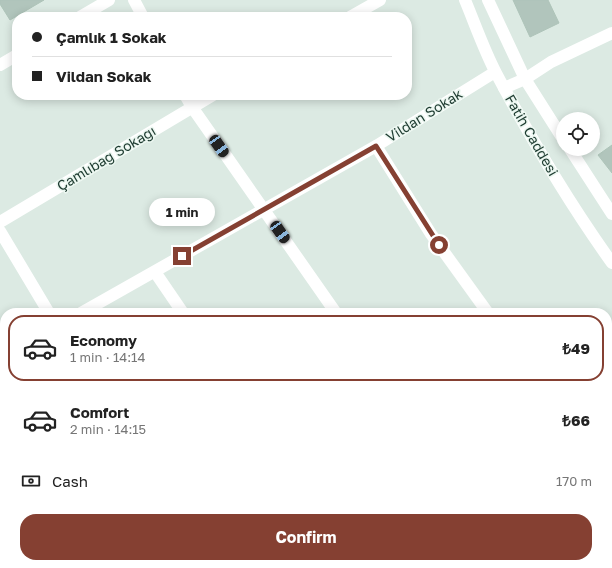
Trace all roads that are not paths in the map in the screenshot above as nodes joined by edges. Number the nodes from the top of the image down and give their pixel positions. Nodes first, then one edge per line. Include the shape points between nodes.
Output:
1 (109, 0) edge
2 (134, 0) edge
3 (380, 0) edge
4 (465, 0) edge
5 (488, 0) edge
6 (89, 12) edge
7 (140, 12) edge
8 (359, 12) edge
9 (612, 33) edge
10 (12, 58) edge
11 (0, 65) edge
12 (495, 72) junction
13 (525, 79) junction
14 (504, 88) junction
15 (188, 100) edge
16 (204, 100) edge
17 (192, 107) junction
18 (556, 128) edge
19 (376, 146) junction
20 (575, 156) edge
21 (264, 210) junction
22 (612, 214) edge
23 (0, 222) edge
24 (0, 231) edge
25 (612, 263) edge
26 (155, 272) junction
27 (46, 308) edge
28 (90, 308) edge
29 (180, 308) edge
30 (333, 308) edge
31 (484, 308) edge

1 - 6 street
2 - 7 street
3 - 8 street
4 - 12 street, Fatih Caddesi
5 - 13 street
9 - 13 street via 551,62
10 - 11 street
12 - 14 street, Fatih Caddesi
12 - 19 street, Vildan Sokak
13 - 14 street
13 - 18 street
14 - 25 street, Fatih Caddesi via 546,162
15 - 17 street
16 - 17 street, Çamlıbağ Sokağı
17 - 21 street
17 - 23 street, Çamlıbağ Sokağı
19 - 21 street, Vildan Sokak
19 - 31 street via 431,234
20 - 22 street
21 - 26 street, Vildan Sokak
21 - 30 street
24 - 27 street
26 - 28 street, Vildan Sokak
26 - 29 street

